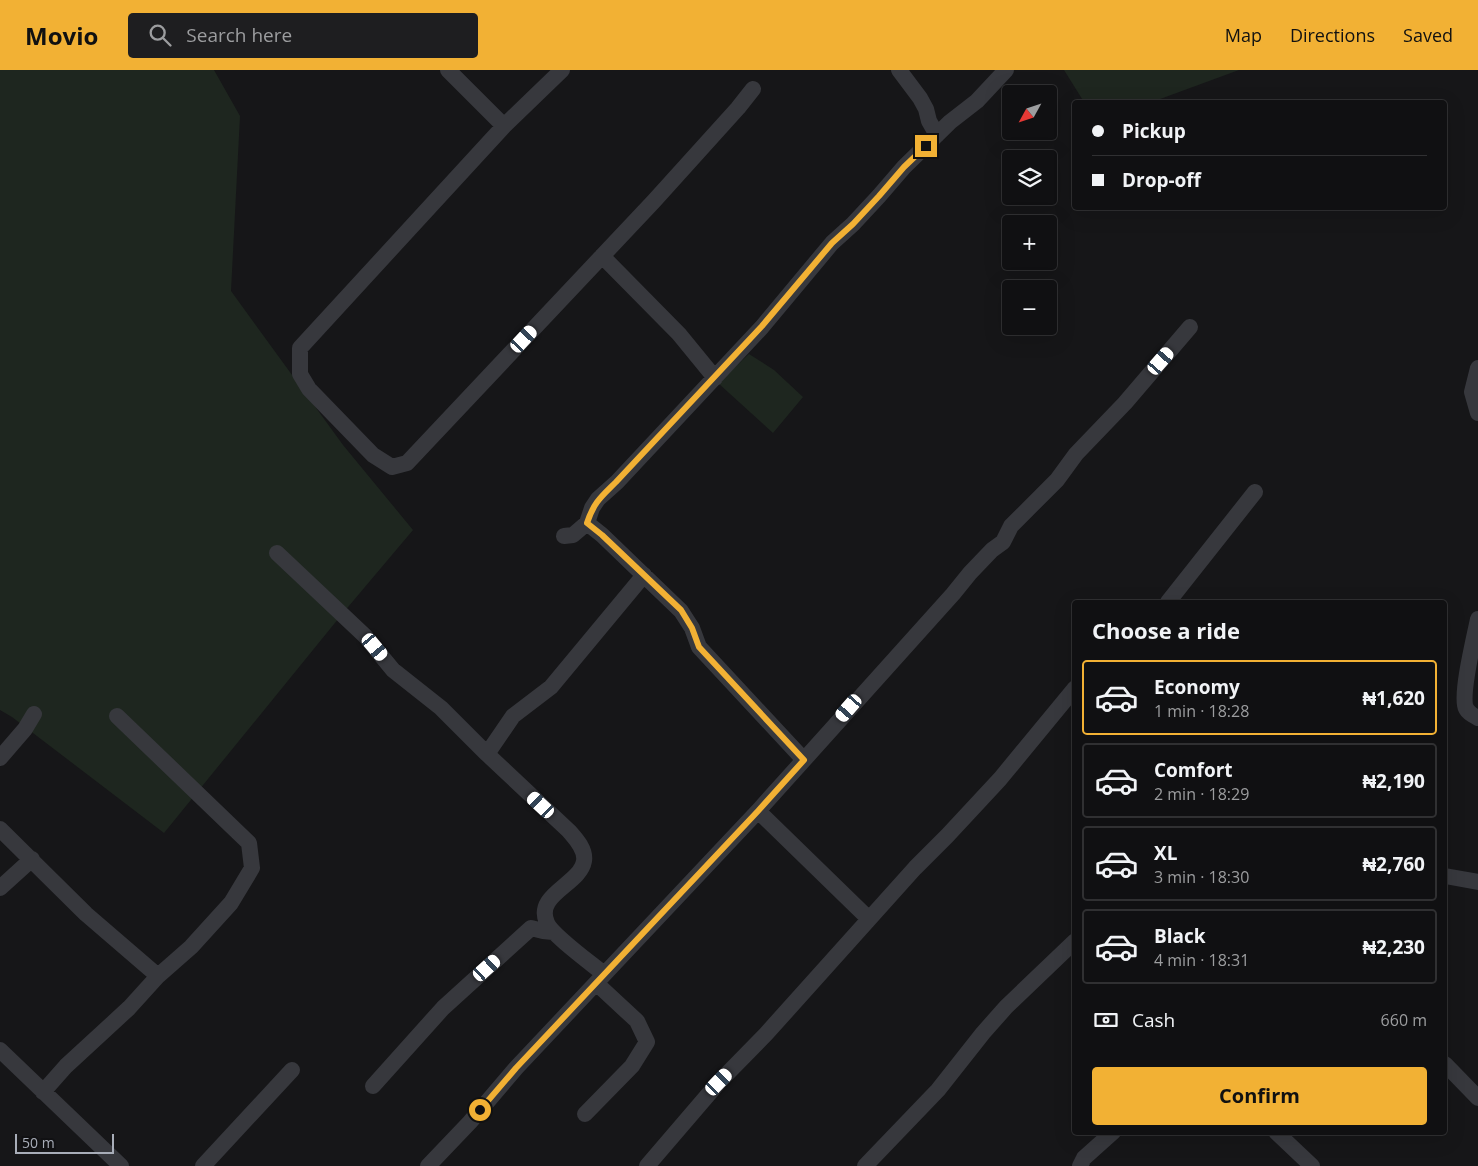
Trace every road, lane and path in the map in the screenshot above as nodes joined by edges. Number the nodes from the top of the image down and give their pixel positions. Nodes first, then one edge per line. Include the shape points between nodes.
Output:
1 (448, 70) edge
2 (562, 70) edge
3 (899, 70) edge
4 (1006, 70) edge
5 (753, 89) dead end
6 (504, 126) junction
7 (937, 135) junction
8 (602, 256) junction
9 (1190, 327) dead end
10 (1478, 368) edge
11 (715, 378) junction
12 (1478, 414) edge
13 (1255, 492) dead end
14 (587, 523) junction
15 (564, 536) dead end
16 (277, 553) dead end
17 (644, 575) junction
18 (1170, 600) edge
19 (1478, 619) edge
20 (1072, 692) edge
21 (34, 714) dead end
22 (118, 716) dead end
23 (1478, 718) edge
24 (487, 754) junction
25 (0, 758) edge
26 (804, 760) junction
27 (758, 811) junction
28 (0, 830) edge
29 (32, 859) junction
30 (1447, 876) edge
31 (1478, 882) edge
32 (0, 888) edge
33 (869, 919) junction
34 (553, 932) junction
35 (1072, 944) edge
36 (158, 976) junction
37 (600, 979) junction
38 (0, 1050) edge
39 (1447, 1066) edge
40 (292, 1070) dead end
41 (373, 1086) dead end
42 (43, 1092) junction
43 (1478, 1098) edge
44 (585, 1114) dead end
45 (1110, 1135) edge
46 (1279, 1135) edge
47 (444, 1160) edge
48 (121, 1166) edge
49 (203, 1166) edge
50 (428, 1166) edge
51 (647, 1166) edge
52 (865, 1166) edge
53 (1080, 1166) edge
54 (1312, 1166) edge

1 - 6 street
2 - 6 street
3 - 7 street via 920,98
4 - 7 street via 977,101
5 - 8 street
6 - 8 street via 300,348 300,374 309,389 373,454 392,467 407,463
7 - 11 street via 832,243
8 - 11 street via 679,334
9 - 26 street via 1076,454 1057,480 1011,526 1002,542 970,573
10 - 12 street via 1472,392
11 - 14 street via 598,499
13 - 18 street
14 - 15 street via 573,535
14 - 17 street
16 - 24 street via 365,636 393,670 441,708
17 - 24 street via 551,687 513,716
17 - 26 street via 681,610 699,647
19 - 23 street via 1465,706
20 - 33 street via 1000,779
21 - 25 street
22 - 36 street via 249,843 252,868 230,903 191,947
24 - 34 street via 569,831 583,852 584,861 578,873 549,899 545,912
26 - 27 street
27 - 33 street
27 - 37 street
28 - 29 street
29 - 32 street
29 - 36 street via 86,914
30 - 31 street
33 - 51 street via 719,1082
34 - 37 street
34 - 41 street via 531,928 443,1008
35 - 52 street via 1006,1008 938,1090
36 - 42 street
37 - 44 street via 637,1020 647,1042 632,1066
37 - 47 street via 516,1068 470,1122
38 - 42 street
39 - 43 street
40 - 49 street
42 - 48 street
45 - 53 street via 1084,1158
46 - 54 street
47 - 50 street

